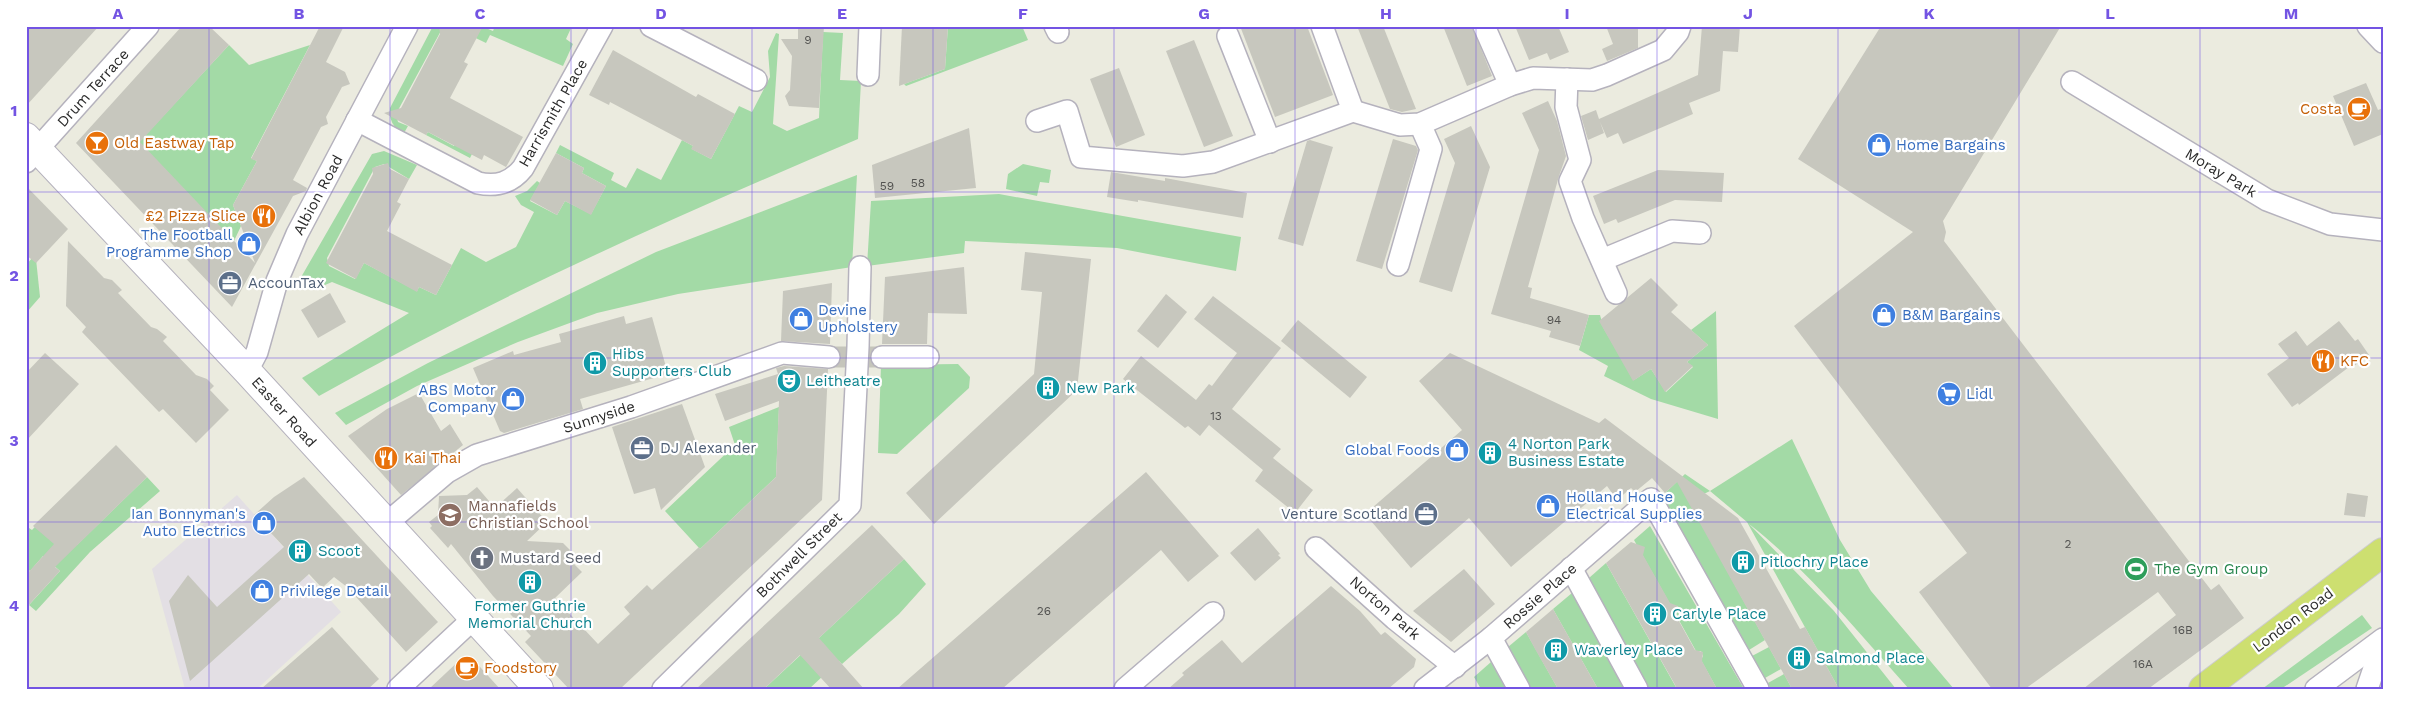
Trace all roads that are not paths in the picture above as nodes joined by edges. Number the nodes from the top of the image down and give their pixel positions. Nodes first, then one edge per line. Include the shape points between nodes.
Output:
1 (148, 26) edge
2 (407, 26) edge
3 (602, 26) edge
4 (651, 26) edge
5 (870, 26) edge
6 (1322, 26) edge
7 (1484, 26) edge
8 (1680, 26) edge
9 (2368, 26) edge
10 (1228, 36) dead end
11 (2383, 42) edge
12 (868, 75) dead end
13 (1566, 79) junction
14 (756, 80) dead end
15 (2072, 82) dead end
16 (1510, 85) junction
17 (1353, 111) junction
18 (356, 120) junction
19 (1037, 121) dead end
20 (1420, 124) junction
21 (1270, 142) junction
22 (30, 150) edge
23 (2383, 230) edge
24 (1700, 233) dead end
25 (1602, 260) junction
26 (1398, 265) dead end
27 (860, 267) dead end
28 (1616, 293) dead end
29 (829, 357) tunnel mouth
30 (882, 357) tunnel mouth
31 (928, 358) dead end
32 (247, 371) junction
33 (387, 523) junction
34 (1316, 548) dead end
35 (2383, 552) edge
36 (1571, 568) junction
37 (1213, 613) dead end
38 (474, 618) junction
39 (1491, 638) junction
40 (2383, 640) edge
41 (1455, 668) junction
42 (398, 689) edge
43 (539, 689) edge
44 (663, 689) edge
45 (1125, 689) edge
46 (1425, 689) edge
47 (1519, 689) edge
48 (1637, 689) edge
49 (1758, 689) edge
50 (2202, 689) edge
51 (2316, 689) edge
52 (2367, 689) edge

1 - 22 street, Drum Terrace
2 - 18 street, Albion Road
3 - 18 street, Harrismith Place via 523,168 505,183 478,183
4 - 14 street
5 - 12 street
6 - 17 street
7 - 16 street
8 - 13 street via 1663,50 1649,58 1592,80
9 - 11 street
10 - 21 street
13 - 16 street via 1533,78
13 - 25 street via 1566,107 1580,160 1570,180
15 - 23 street, Moray Park via 2251,191 2294,212 2330,224
16 - 20 street
17 - 20 street via 1400,125
17 - 21 street
18 - 32 street, Albion Road via 285,259 260,345
19 - 21 street via 1067,111 1082,157 1174,165 1213,162
20 - 26 street via 1431,149
22 - 32 street, Easter Road
24 - 25 street via 1672,231
25 - 28 street
27 - 44 street, Bothwell Street via 850,504
29 - 33 street, Sunnyside via 782,353 630,407 477,455 447,472
30 - 31 street
32 - 33 street, Easter Road
33 - 38 street, Easter Road
34 - 41 street, Norton Park
35 - 50 main road, London Road
36 - 39 street, Rossie Place
36 - 48 street
36 - 49 street, Rossie Place via 1651,499
37 - 45 street
38 - 42 street
38 - 43 street, Easter Road
39 - 41 street, Rossie Place
39 - 47 street
40 - 51 street
40 - 52 street
41 - 46 street, Rossie Place

